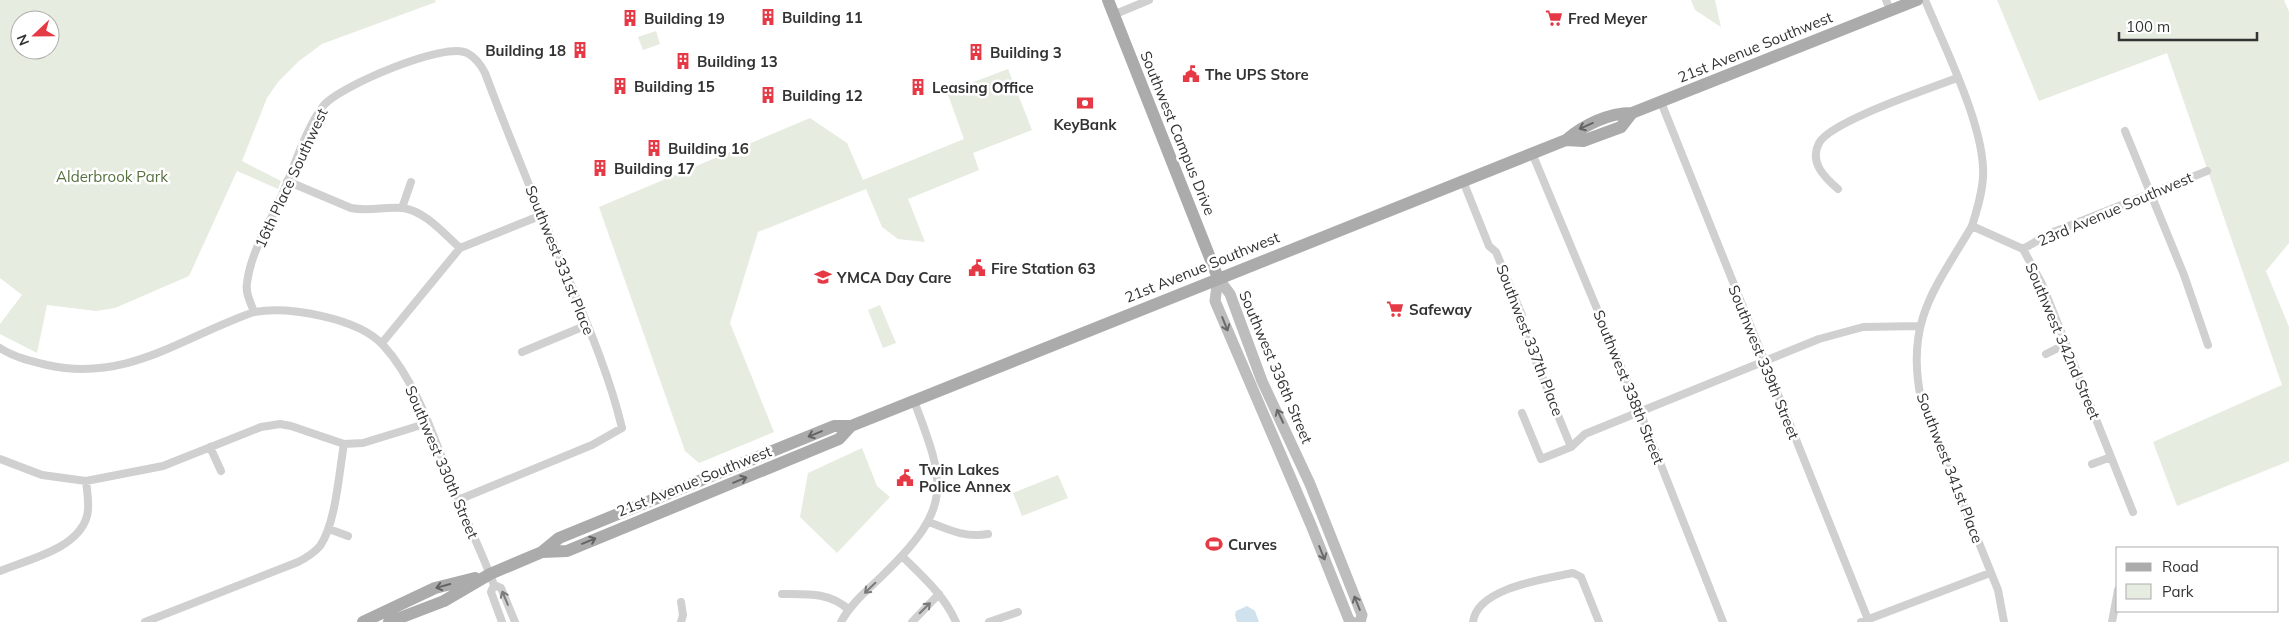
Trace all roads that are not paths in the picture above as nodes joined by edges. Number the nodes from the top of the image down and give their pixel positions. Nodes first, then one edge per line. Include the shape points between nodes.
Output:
1 (1108, 0) edge
2 (1149, 0) edge
3 (1917, 0) edge
4 (1925, 0) edge
5 (1888, 5) edge
6 (1114, 15) junction
7 (467, 52) joint
8 (1957, 78) junction
9 (1661, 102) junction
10 (2125, 131) dead end
11 (1532, 153) junction
12 (2208, 171) dead end
13 (287, 181) junction
14 (1463, 181) junction
15 (411, 182) dead end
16 (1838, 189) dead end
17 (2149, 194) junction
18 (402, 208) junction
19 (542, 215) junction
20 (1972, 226) junction
21 (460, 248) junction
22 (2023, 249) junction
23 (1218, 278) junction
24 (254, 312) junction
25 (587, 324) junction
26 (1919, 326) junction
27 (382, 343) junction
28 (2066, 344) junction
29 (2208, 345) dead end
30 (2, 350) edge
31 (522, 352) dead end
32 (2046, 354) dead end
33 (0, 360) edge
34 (1764, 362) junction
35 (914, 400) junction
36 (1640, 412) junction
37 (1522, 413) dead end
38 (428, 423) junction
39 (344, 444) junction
40 (210, 447) junction
41 (1571, 447) junction
42 (1280, 454) junction
43 (2111, 457) junction
44 (0, 459) edge
45 (2092, 464) dead end
46 (221, 471) dead end
47 (86, 481) junction
48 (1310, 484) junction
49 (458, 500) junction
50 (2133, 512) dead end
51 (929, 522) junction
52 (329, 529) junction
53 (988, 534) dead end
54 (348, 536) dead end
55 (902, 556) junction
56 (0, 571) edge
57 (1990, 573) junction
58 (492, 580) junction
59 (782, 594) dead end
60 (939, 594) junction
61 (2116, 601) edge
62 (681, 602) dead end
63 (849, 610) junction
64 (1018, 612) dead end
65 (1866, 621) edge
66 (144, 622) edge
67 (363, 622) edge
68 (388, 622) edge
69 (502, 622) edge
70 (515, 622) edge
71 (681, 622) edge
72 (841, 622) edge
73 (912, 622) edge
74 (956, 622) edge
75 (989, 622) edge
76 (1352, 622) edge
77 (1360, 622) edge
78 (1473, 622) edge
79 (1600, 622) edge
80 (1723, 622) edge
81 (2004, 622) edge
82 (2112, 622) edge

1 - 6 main road, Southwest Campus Drive
2 - 6 street
3 - 5 main road, 21st Avenue Southwest
4 - 8 street
5 - 9 main road, 21st Avenue Southwest
6 - 23 main road, Southwest Campus Drive
7 - 13 street, 16th Place Southwest via 429,56 362,80 338,93 318,113
7 - 19 street, Southwest 331st Place via 485,73
8 - 16 street via 1838,126 1822,138 1816,151 1817,162 1823,175
8 - 20 street via 1982,157 1980,200
9 - 11 main road, 21st Avenue Southwest via 1580,128 1566,140
9 - 34 street, Southwest 339th Street
10 - 17 street
11 - 14 main road, 21st Avenue Southwest
11 - 36 street, Southwest 338th Street
12 - 17 street, 23rd Avenue Southwest
13 - 18 street via 351,208
13 - 24 street, 16th Place Southwest via 248,274 246,286
14 - 23 main road, 21st Avenue Southwest
14 - 41 street, Southwest 337th Place via 1522,315 1521,325
15 - 18 street
17 - 22 street, 23rd Avenue Southwest via 2051,233
17 - 29 street via 2189,288
18 - 21 street via 423,216
19 - 21 street
19 - 25 street, Southwest 331st Place
20 - 22 street, Southwest 342nd Street
20 - 26 street, Southwest 341st Place via 1927,303
21 - 27 street
22 - 28 street, Southwest 342nd Street via 2042,284
23 - 35 main road, 21st Avenue Southwest
23 -> 42 main road, Southwest 336th Street via 1215,301
48 -> 23 main road, Southwest 336th Street via 1262,381 1230,294
24 - 27 street via 282,310 307,313 351,324
24 - 30 street via 147,357 107,369 63,368 30,361
25 - 31 street
25 - 49 street, Southwest 331st Place via 622,428
26 - 34 street via 1863,327
26 - 57 street, Southwest 341st Place via 1916,374 1921,399
27 - 38 street, Southwest 330th Street via 404,373
28 - 32 street
28 - 43 street, Southwest 342nd Street
30 - 33 street
34 - 36 street
34 - 65 street, Southwest 339th Street
35 - 51 street via 936,466 938,492
35 - 58 main road, 21st Avenue Southwest via 851,426 839,439 567,550 542,552
36 - 41 street via 1585,434
36 - 80 street, Southwest 338th Street
37 - 41 street via 1541,459
38 - 39 street via 379,440
38 - 49 street, Southwest 330th Street
39 - 40 street via 280,424 261,427
39 - 52 street
40 - 46 street
40 - 47 street via 163,466
42 - 48 main road via 1292,457 1302,481
42 -> 76 main road, Southwest 336th Street
43 - 45 street
43 - 50 street, Southwest 342nd Street
44 - 47 street via 42,475
47 - 56 street via 88,514 81,531 66,544
77 -> 48 main road, Southwest 336th Street via 1362,615
49 - 58 street, Southwest 330th Street
51 - 53 street via 960,535
51 - 55 street
52 - 54 street
52 - 66 street via 310,556
55 - 60 street
55 -> 63 street
57 - 65 street
57 - 81 street, Southwest 341st Place via 2002,604
58 -> 67 main road, 21st Avenue Southwest via 435,588
58 - 68 main road, 21st Avenue Southwest
58 - 69 street, Southwest 330th Street via 491,592
70 -> 58 street, Southwest 330th Street via 501,588
59 - 63 street via 816,594
73 -> 60 street
60 - 74 street
61 - 82 street
62 - 71 street
63 - 72 street
64 - 75 street
78 - 79 street via 1479,606 1501,592 1573,573 1581,577

